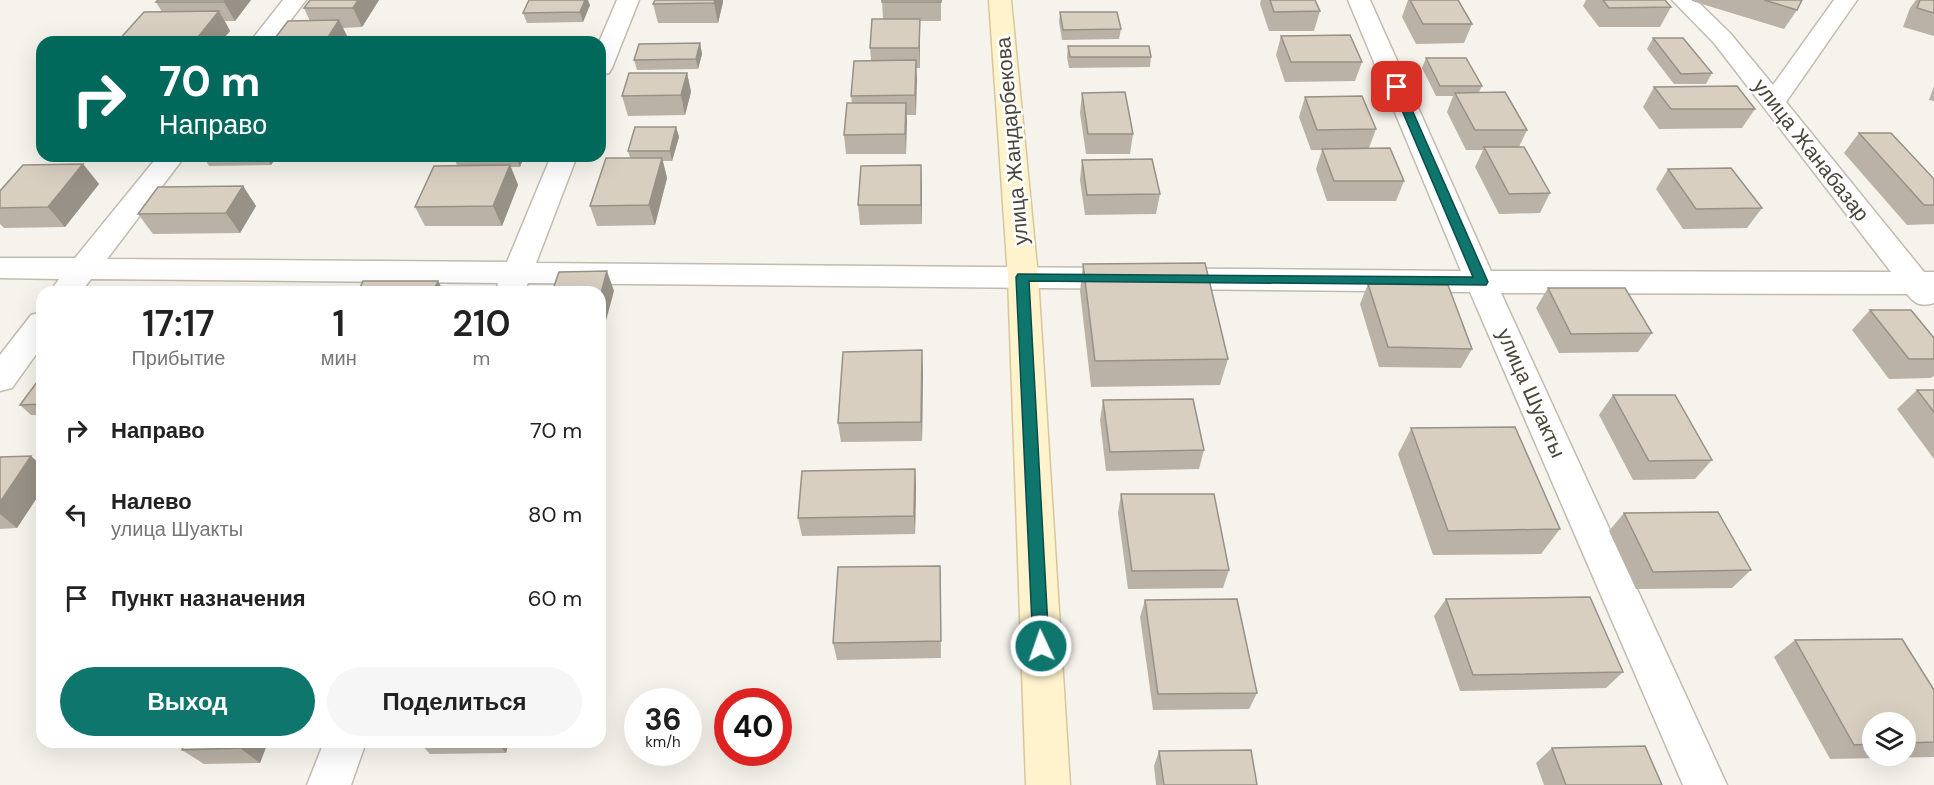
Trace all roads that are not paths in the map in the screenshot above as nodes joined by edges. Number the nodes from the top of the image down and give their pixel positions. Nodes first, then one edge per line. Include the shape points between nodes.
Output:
1 (295, 0) edge
2 (628, 0) edge
3 (1000, 0) edge
4 (1359, 0) edge
5 (1683, 0) edge
6 (1846, 0) edge
7 (267, 36) edge
8 (606, 53) edge
9 (1773, 103) junction
10 (167, 162) edge
11 (562, 162) edge
12 (84, 267) junction
13 (0, 268) edge
14 (1023, 277) junction
15 (513, 282) edge
16 (1481, 282) junction
17 (1924, 283) edge
18 (70, 286) edge
19 (1934, 305) edge
20 (36, 331) edge
21 (0, 379) edge
22 (343, 748) edge
23 (330, 785) edge
24 (1048, 785) edge
25 (1705, 785) edge

1 - 7 street
2 - 8 street
3 - 14 street, улица Жандарбекова
4 - 16 street, улица Шуакты
5 - 9 street, улица Жанабазар via 1722,38
6 - 9 street
9 - 17 street, улица Жанабазар
10 - 12 street
11 - 15 street
12 - 13 street
12 - 15 street
12 - 18 street
14 - 15 street
14 - 16 street
14 - 24 street, улица Жандарбекова
16 - 17 street
16 - 25 street, улица Шуакты
17 - 19 street, улица Жанабазар
20 - 21 street
22 - 23 street

